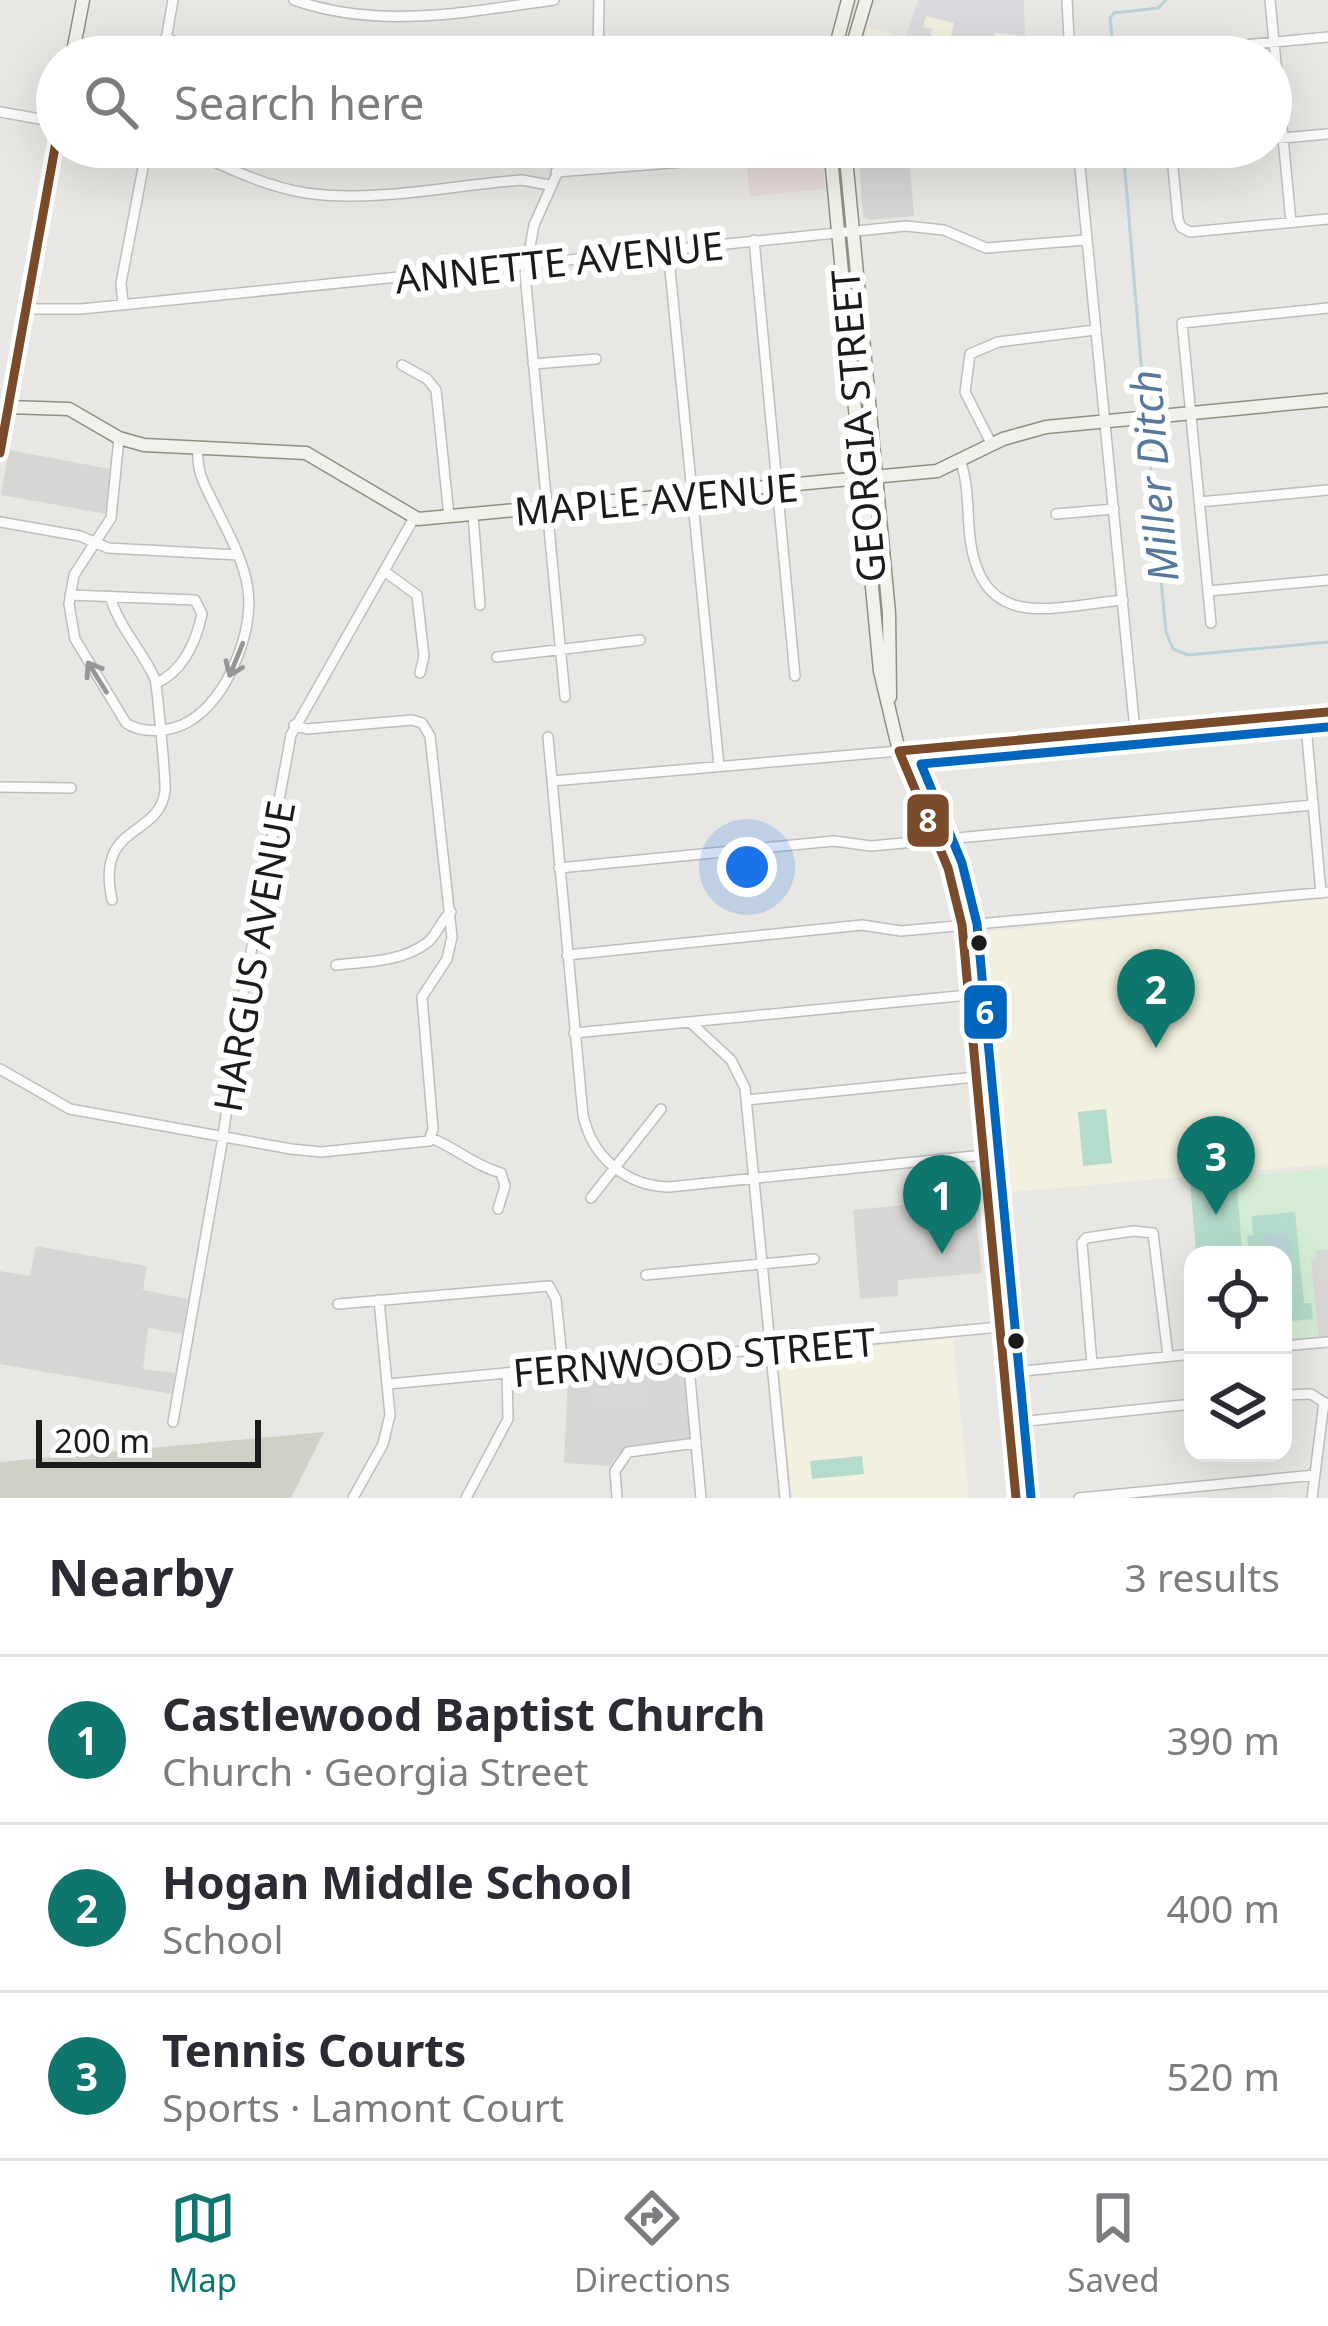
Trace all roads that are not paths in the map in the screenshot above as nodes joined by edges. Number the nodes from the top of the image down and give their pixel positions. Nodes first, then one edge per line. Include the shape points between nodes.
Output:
1 (83, 0) edge
2 (173, 0) edge
3 (294, 0) edge
4 (554, 0) edge
5 (599, 0) edge
6 (848, 0) edge
7 (866, 0) edge
8 (1067, 0) edge
9 (1270, 0) edge
10 (76, 36) edge
11 (166, 36) edge
12 (598, 36) edge
13 (839, 36) edge
14 (855, 36) edge
15 (1069, 36) edge
16 (1273, 36) edge
17 (1328, 37) edge
18 (1292, 40) edge
19 (0, 112) edge
20 (36, 118) edge
21 (1328, 134) edge
22 (1292, 138) edge
23 (51, 168) edge
24 (143, 168) edge
25 (228, 168) edge
26 (558, 168) edge
27 (607, 168) edge
28 (832, 168) edge
29 (847, 168) edge
30 (1079, 168) edge
31 (1173, 168) edge
32 (1282, 168) edge
33 (556, 172) junction
34 (549, 185) junction
35 (1328, 219) edge
36 (1292, 223) junction
37 (854, 231) junction
38 (839, 232) junction
39 (754, 240) junction
40 (1086, 240) junction
41 (668, 248) junction
42 (526, 264) junction
43 (123, 304) junction
44 (1328, 308) edge
45 (27, 309) junction
46 (1095, 331) junction
47 (596, 358) dead end
48 (532, 364) junction
49 (402, 365) dead end
50 (1328, 400) edge
51 (4, 406) edge
52 (1191, 413) junction
53 (1104, 421) junction
54 (119, 438) junction
55 (992, 445) junction
56 (198, 448) junction
57 (0, 453) edge
58 (961, 463) junction
59 (870, 477) junction
60 (777, 487) junction
61 (1328, 490) edge
62 (692, 494) junction
63 (1199, 502) junction
64 (547, 508) junction
65 (1114, 509) junction
66 (473, 514) junction
67 (1056, 514) dead end
68 (449, 516) junction
69 (414, 518) junction
70 (0, 522) edge
71 (95, 543) junction
72 (238, 555) junction
73 (383, 571) junction
74 (1328, 580) edge
75 (1208, 590) junction
76 (70, 595) junction
77 (110, 596) junction
78 (1123, 600) junction
79 (480, 604) dead end
80 (1211, 622) dead end
81 (640, 640) dead end
82 (560, 650) junction
83 (497, 657) dead end
84 (421, 673) dead end
85 (795, 676) dead end
86 (157, 683) junction
87 (565, 697) dead end
88 (1328, 712) edge
89 (1305, 714) junction
90 (295, 725) junction
91 (158, 730) junction
92 (1136, 731) junction
93 (548, 737) dead end
94 (899, 751) junction
95 (718, 766) junction
96 (552, 781) junction
97 (0, 787) edge
98 (71, 788) dead end
99 (1313, 805) junction
100 (936, 840) junction
101 (559, 868) junction
102 (1325, 892) edge
103 (112, 900) dead end
104 (451, 912) junction
105 (962, 925) junction
106 (567, 955) junction
107 (335, 965) dead end
108 (969, 995) junction
109 (690, 1022) junction
110 (574, 1033) junction
111 (0, 1069) edge
112 (976, 1077) junction
113 (747, 1100) junction
114 (661, 1109) dead end
115 (222, 1136) junction
116 (428, 1140) junction
117 (984, 1155) junction
118 (616, 1168) junction
119 (754, 1177) junction
120 (591, 1198) dead end
121 (498, 1209) dead end
122 (814, 1259) dead end
123 (763, 1264) junction
124 (646, 1275) dead end
125 (379, 1300) junction
126 (338, 1304) dead end
127 (1000, 1328) junction
128 (1328, 1342) edge
129 (1292, 1345) edge
130 (771, 1349) junction
131 (1184, 1355) edge
132 (688, 1356) junction
133 (1168, 1356) junction
134 (1092, 1364) junction
135 (563, 1368) junction
136 (507, 1373) junction
137 (1004, 1373) junction
138 (388, 1384) junction
139 (1292, 1395) edge
140 (1326, 1404) edge
141 (1184, 1405) edge
142 (173, 1422) dead end
143 (1009, 1423) junction
144 (696, 1443) junction
145 (1315, 1475) junction
146 (353, 1498) edge
147 (466, 1498) edge
148 (617, 1498) edge
149 (701, 1498) edge
150 (784, 1498) edge
151 (1016, 1498) edge
152 (1078, 1498) edge
153 (1312, 1498) edge

1 - 10 main road
2 - 11 street
3 - 4 street via 362,18
5 - 12 street
6 - 13 main road
7 - 14 main road
8 - 15 street
9 - 16 street
17 - 18 street
19 - 20 street
21 - 22 street
23 - 45 main road
24 - 43 street
25 - 34 street via 304,193
26 - 33 street
27 - 33 street
28 - 38 main road, GEORGIA STREET
29 - 37 main road, GEORGIA STREET
30 - 40 street
31 - 36 street via 1178,218 1190,232
32 - 36 street
33 - 34 street
34 - 42 street
35 - 36 street
37 - 38 street, ANNETTE AVENUE
37 - 40 street, ANNETTE AVENUE via 922,225 986,248
37 - 59 main road, GEORGIA STREET
38 - 39 street, ANNETTE AVENUE
38 - 59 main road, GEORGIA STREET
39 - 41 street, ANNETTE AVENUE
39 - 60 street
40 - 46 street
41 - 42 street, ANNETTE AVENUE
41 - 62 street
42 - 43 street, ANNETTE AVENUE
42 - 48 street
43 - 45 street, ANNETTE AVENUE
44 - 52 street via 1182,323
45 - 51 main road
46 - 53 street
46 - 55 street via 998,342 970,354 965,392
47 - 48 street
48 - 64 street
49 - 68 street via 436,390
50 - 52 main road, MAPLE AVENUE
51 - 54 main road via 69,410
51 - 57 main road
52 - 53 main road, MAPLE AVENUE
52 - 63 street
53 - 55 main road, MAPLE AVENUE via 1024,431
53 - 65 street
54 - 56 main road
54 - 71 street via 111,518
55 - 58 main road, MAPLE AVENUE
56 - 69 main road via 306,453
56 - 72 street via 198,472
58 - 59 main road, MAPLE AVENUE
58 - 78 street via 974,568 992,596 1034,608
59 - 60 main road, MAPLE AVENUE
59 - 94 main road, GEORGIA STREET via 880,671
60 - 62 main road, MAPLE AVENUE
60 - 85 street
61 - 63 street
62 - 64 main road, MAPLE AVENUE
62 - 95 street
63 - 75 street
64 - 66 main road, MAPLE AVENUE
64 - 82 street
65 - 67 street
65 - 78 street
66 - 68 main road, MAPLE AVENUE
66 - 79 street
68 - 69 main road, MAPLE AVENUE
69 - 73 street, HARGUS AVENUE
70 - 71 street
71 - 72 street
71 - 76 street
72 -> 91 street via 250,615 228,679 192,721
73 - 84 street via 420,602
73 - 90 street, HARGUS AVENUE
74 - 75 street
75 - 80 street
76 - 77 street
91 -> 76 street via 126,723 75,639
77 - 86 street
77 - 86 street via 201,606 185,658
78 - 92 street
81 - 82 street
82 - 83 street
82 - 87 street
86 - 91 street
88 - 89 main road
89 - 92 main road
89 - 99 street
90 - 104 street via 418,722 432,743
90 - 115 street, HARGUS AVENUE
91 - 103 street via 164,798 116,845
92 - 94 main road
93 - 96 street
94 - 95 street
94 - 100 main road, GEORGIA STREET
95 - 96 street
96 - 101 street
97 - 98 street
99 - 100 street
99 - 102 street
100 - 101 street via 871,847 834,841
100 - 105 main road, GEORGIA STREET
101 - 106 street
102 - 105 street
104 - 107 street via 409,952
104 - 116 street via 447,959 422,997
105 - 106 street via 862,925
105 - 108 main road, GEORGIA STREET
106 - 110 street
108 - 109 street
108 - 112 main road, GEORGIA STREET
109 - 110 street
109 - 113 street via 731,1060
110 - 118 street via 586,1128
111 - 115 street via 70,1108
112 - 113 street
112 - 117 main road, GEORGIA STREET
113 - 119 street
114 - 118 street
115 - 116 street via 312,1152
115 - 142 street, HARGUS AVENUE
116 - 121 street via 501,1173
117 - 119 street
117 - 127 main road, GEORGIA STREET
118 - 119 street via 653,1186
118 - 120 street
119 - 123 street
122 - 123 street
123 - 124 street
123 - 130 street
125 - 126 street
125 - 135 street via 549,1286
125 - 138 street
127 - 130 street, FERNWOOD STREET
127 - 137 main road, GEORGIA STREET
128 - 129 street
130 - 132 street, FERNWOOD STREET
130 - 150 street
131 - 133 street
132 - 135 street, FERNWOOD STREET
132 - 144 street
133 - 134 street
133 - 134 street via 1153,1233 1133,1231 1082,1243
134 - 137 street
135 - 136 street, FERNWOOD STREET
136 - 138 street, FERNWOOD STREET
136 - 147 street via 508,1419
137 - 143 main road, GEORGIA STREET
138 - 146 street via 388,1433
139 - 140 street
140 - 145 street
141 - 143 street
143 - 151 main road, GEORGIA STREET
144 - 148 street via 621,1457
144 - 149 street
145 - 152 street
145 - 153 street

